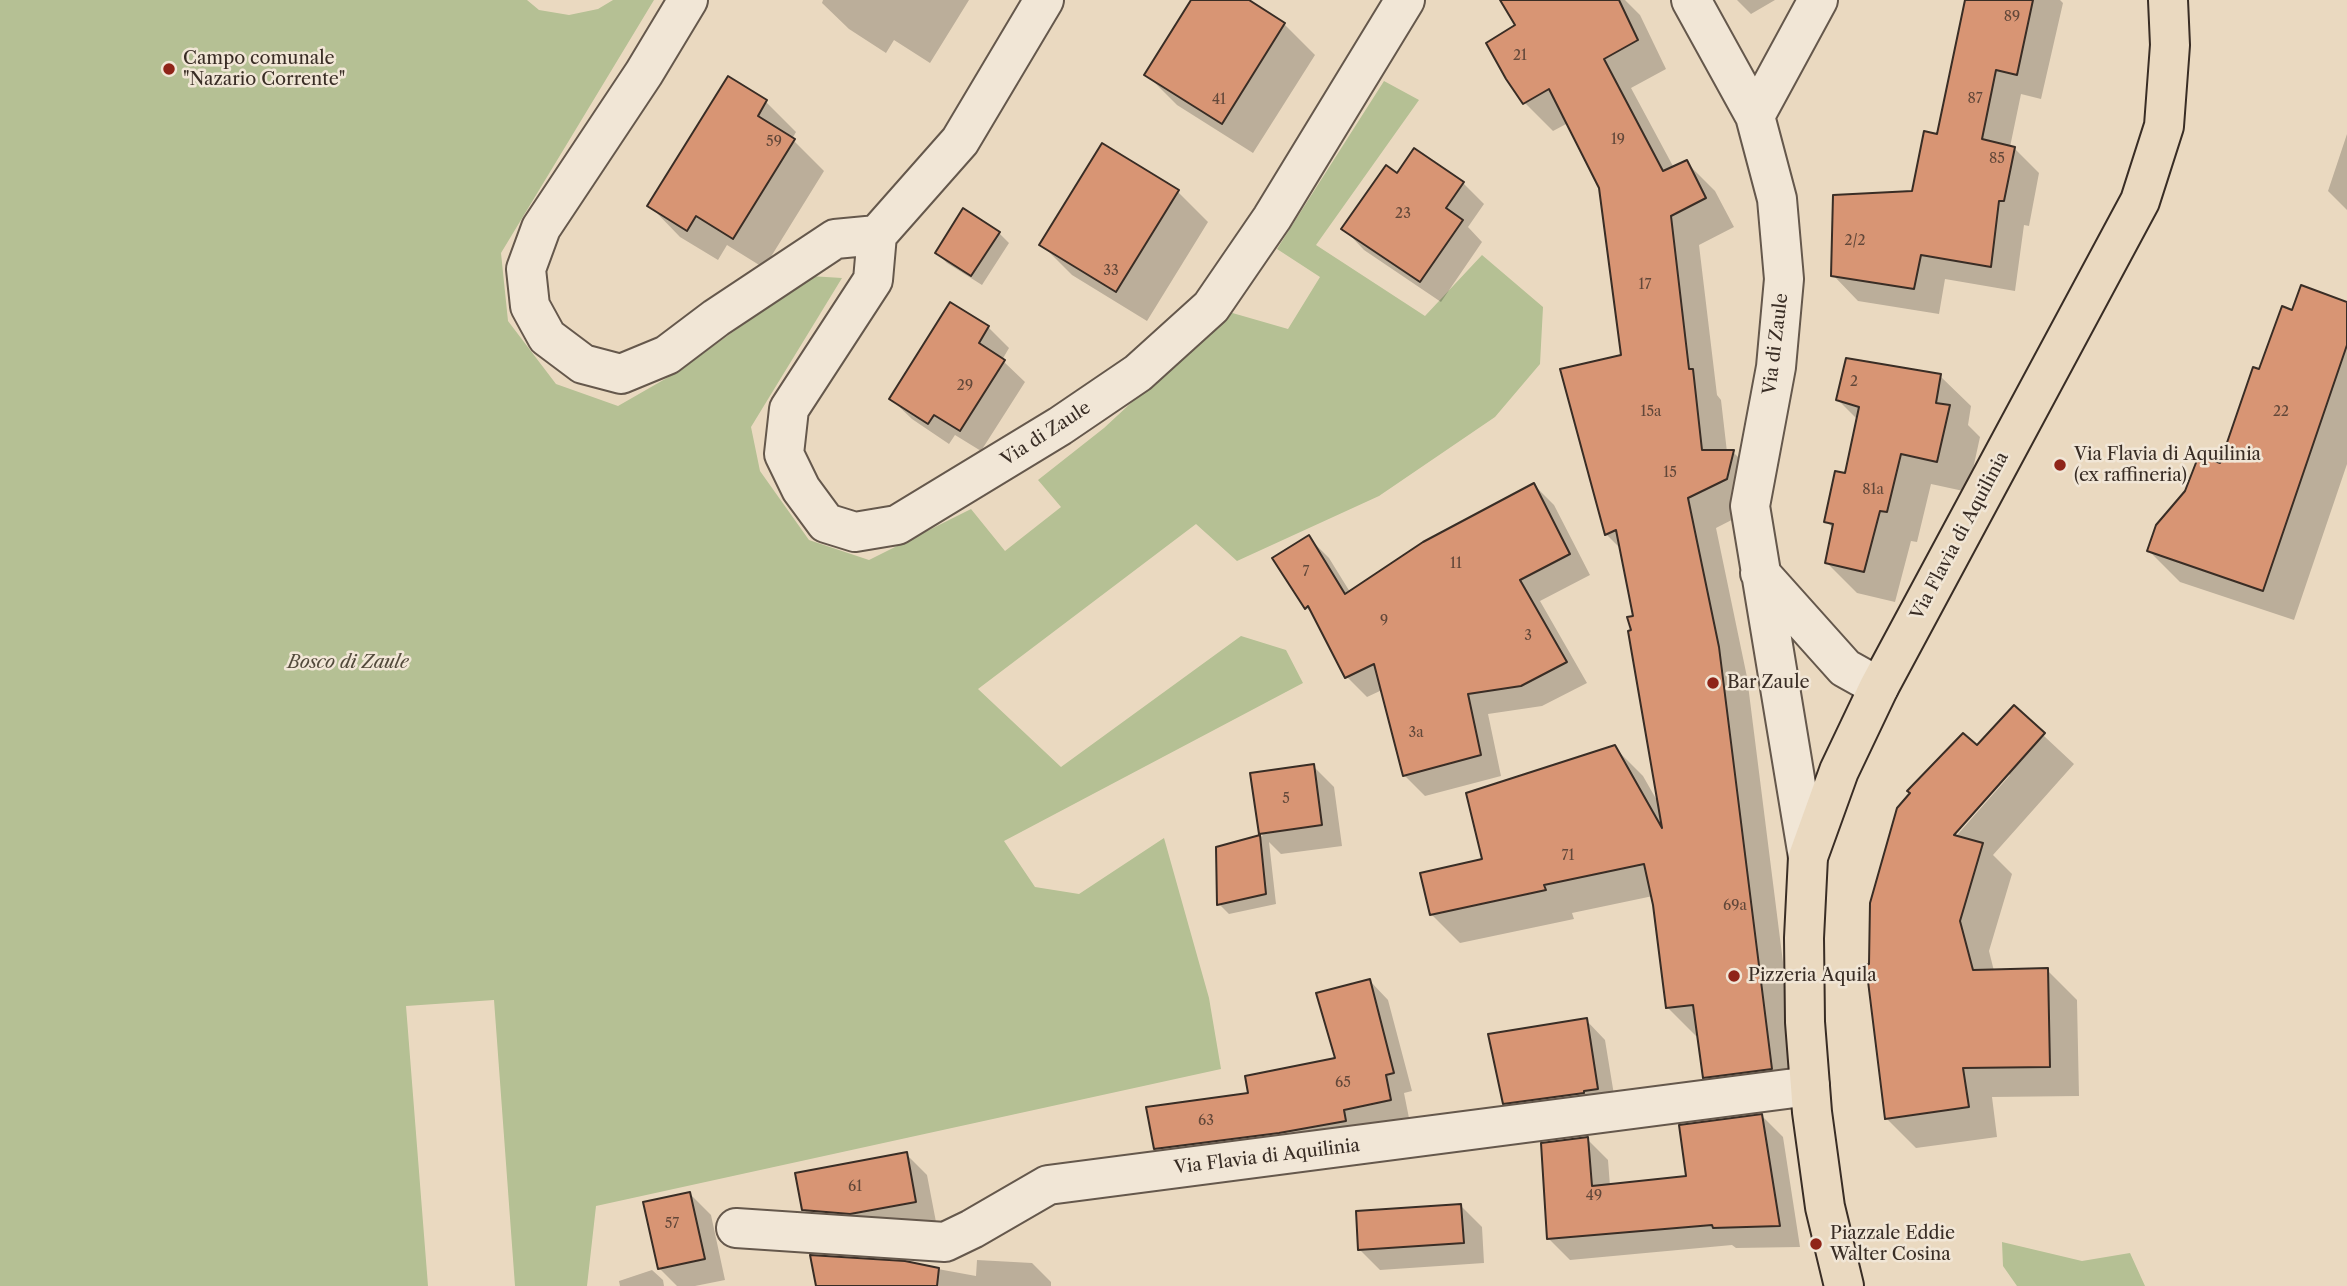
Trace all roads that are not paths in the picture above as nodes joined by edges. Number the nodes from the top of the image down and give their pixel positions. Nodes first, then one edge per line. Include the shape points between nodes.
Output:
1 (688, 0) edge
2 (1044, 0) edge
3 (1405, 0) edge
4 (1691, 0) edge
5 (1818, 0) edge
6 (2168, 0) edge
7 (1755, 116) junction
8 (877, 235) junction
9 (1760, 573) junction
10 (1879, 687) junction
11 (1808, 857) junction
12 (1810, 1086) junction
13 (736, 1228) dead end
14 (1844, 1286) edge

1 - 8 street via 541,228 526,269 530,306 547,337 583,364 621,374 667,355 835,239
2 - 8 street via 960,141
3 - 8 street, Via di Zaule via 1272,218 1211,307 1138,373 1060,426 897,525 855,532 826,523 801,489 784,454 789,409 873,280
4 - 7 street, Via di Zaule
5 - 7 street
6 - 10 main road, Via Flavia di Aquilinia via 2164,126 2140,201
7 - 9 street, Via di Zaule via 1777,199 1784,279 1776,367 1750,506
9 - 10 street via 1845,668
9 - 11 street, Via di Zaule
10 - 11 main road, Via Flavia di Aquilinia via 1839,771
11 - 12 main road, Via Flavia di Aquilinia via 1804,938
12 - 13 street, Via Flavia di Aquilinia via 1048,1185 945,1242
12 - 14 main road, Via Flavia di Aquilinia via 1825,1207

